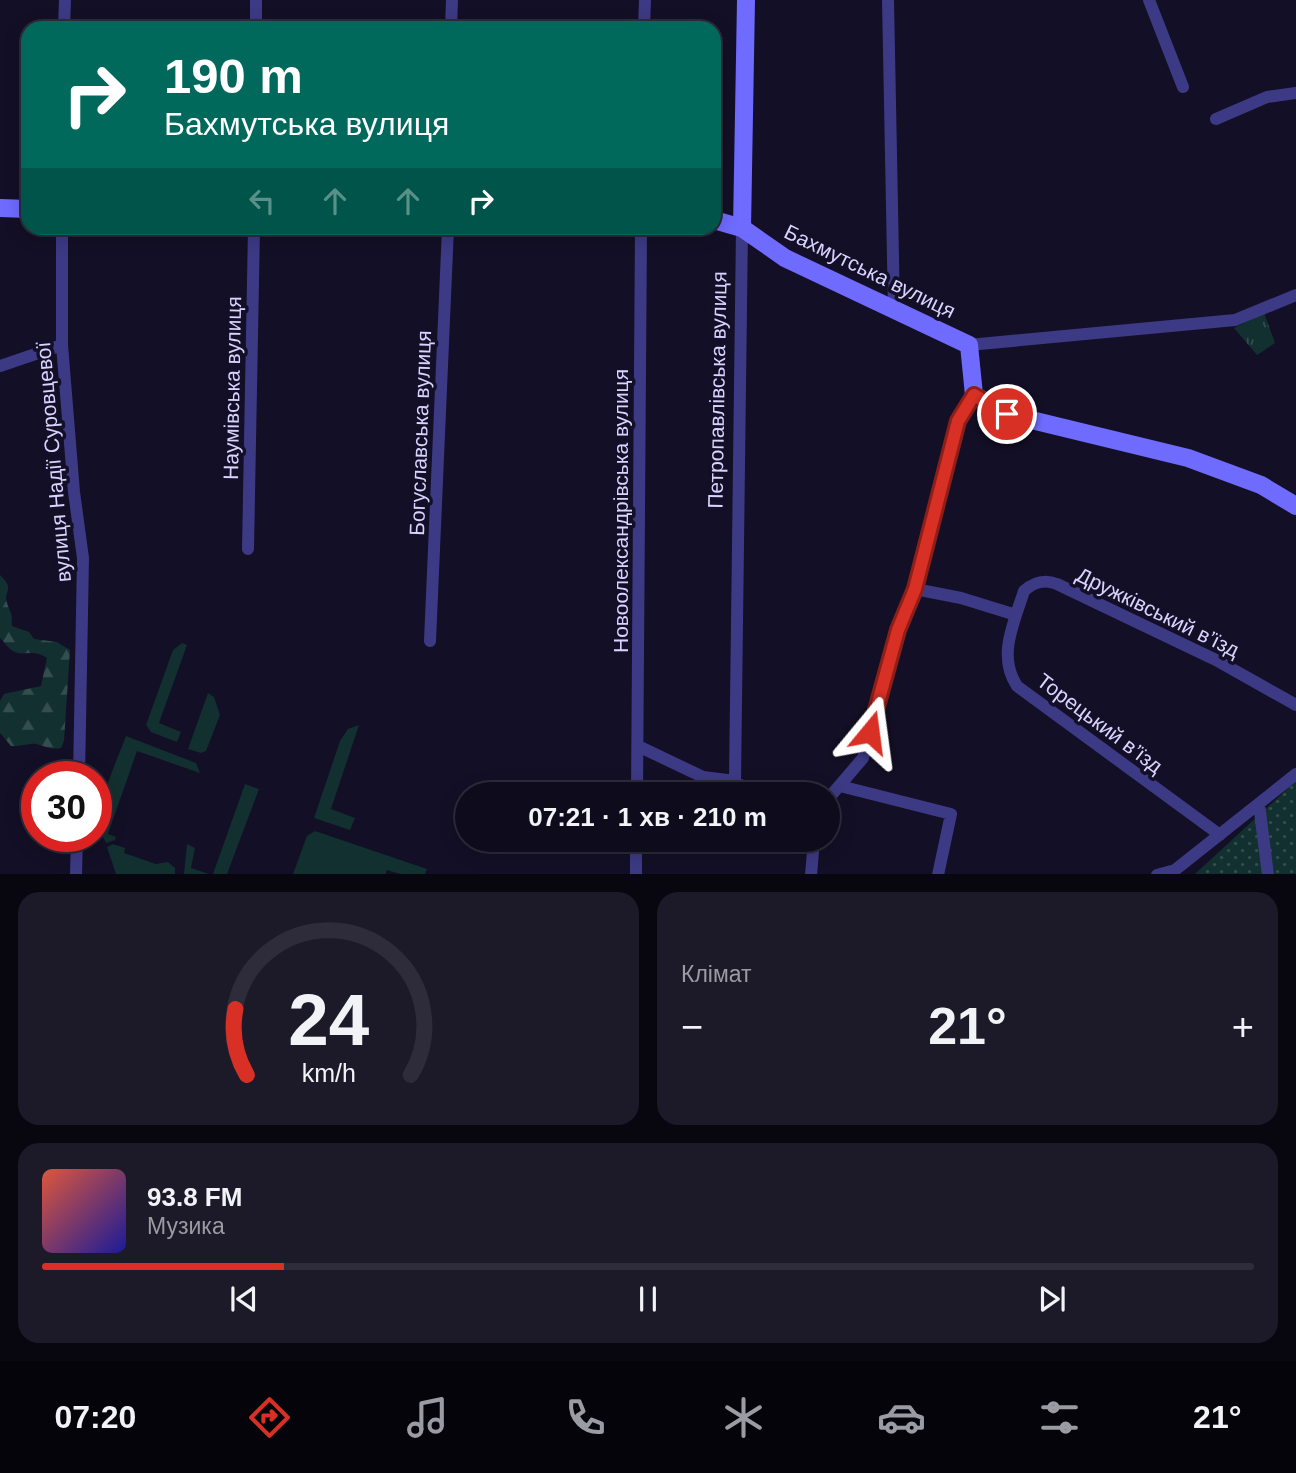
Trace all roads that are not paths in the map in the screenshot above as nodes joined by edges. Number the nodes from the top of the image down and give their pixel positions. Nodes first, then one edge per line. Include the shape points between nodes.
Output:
1 (65, 0) edge
2 (256, 0) edge
3 (452, 0) edge
4 (645, 0) edge
5 (747, 0) edge
6 (888, 0) edge
7 (1154, 3) edge
8 (64, 21) edge
9 (256, 21) edge
10 (451, 21) edge
11 (644, 21) edge
12 (1183, 87) dead end
13 (1296, 93) edge
14 (1216, 119) dead end
15 (0, 208) edge
16 (21, 209) edge
17 (721, 222) edge
18 (742, 228) junction
19 (62, 235) edge
20 (254, 235) edge
21 (448, 235) edge
22 (641, 235) edge
23 (1296, 295) edge
24 (894, 310) junction
25 (62, 345) junction
26 (969, 345) junction
27 (0, 366) edge
28 (974, 395) junction
29 (1296, 506) edge
30 (248, 549) dead end
31 (915, 589) junction
32 (1016, 615) junction
33 (430, 641) dead end
34 (1296, 705) edge
35 (638, 746) junction
36 (79, 761) edge
37 (1296, 774) edge
38 (735, 781) joint
39 (637, 782) edge
40 (840, 786) joint
41 (1259, 804) junction
42 (1220, 835) junction
43 (77, 852) edge
44 (636, 852) edge
45 (813, 852) edge
46 (1175, 872) edge
47 (76, 874) edge
48 (636, 874) edge
49 (811, 874) edge
50 (938, 874) edge
51 (1157, 874) edge
52 (1268, 874) edge

1 - 8 street
2 - 9 street
3 - 10 street
4 - 11 street
5 - 18 street, Петропавлівська вулиця
6 - 24 street
7 - 12 street
13 - 14 street via 1267,97
15 - 16 street
17 - 18 street, Бахмутська вулиця
18 - 24 street, Бахмутська вулиця via 785,258
18 - 38 street, Петропавлівська вулиця
19 - 25 street, вулиця Надії Суровцевої
20 - 30 street, Наумівська вулиця
21 - 33 street, Богуславська вулиця
22 - 35 street, Новоолександрівська вулиця
23 - 26 street, Бахмутська вулиця via 1235,320
24 - 26 street, Бахмутська вулиця
25 - 27 street
25 - 36 street, вулиця Надії Суровцевої via 83,558
26 - 28 street, Бахмутська вулиця
28 - 29 street via 1007,414 1188,458 1261,485
28 - 31 street via 958,421
31 - 32 street
31 - 40 street via 898,630 863,758
32 - 34 street, Дружківський в’їзд via 1024,592 1035,583 1050,582 1216,660
32 - 42 street, Торецький в’їзд via 1006,661 1017,686
35 - 38 street via 703,777
35 - 39 street, Новоолександрівська вулиця
37 - 41 street
40 - 50 street via 951,814
41 - 42 street
41 - 52 street
42 - 46 street
43 - 47 street
44 - 48 street
45 - 49 street
46 - 51 street

